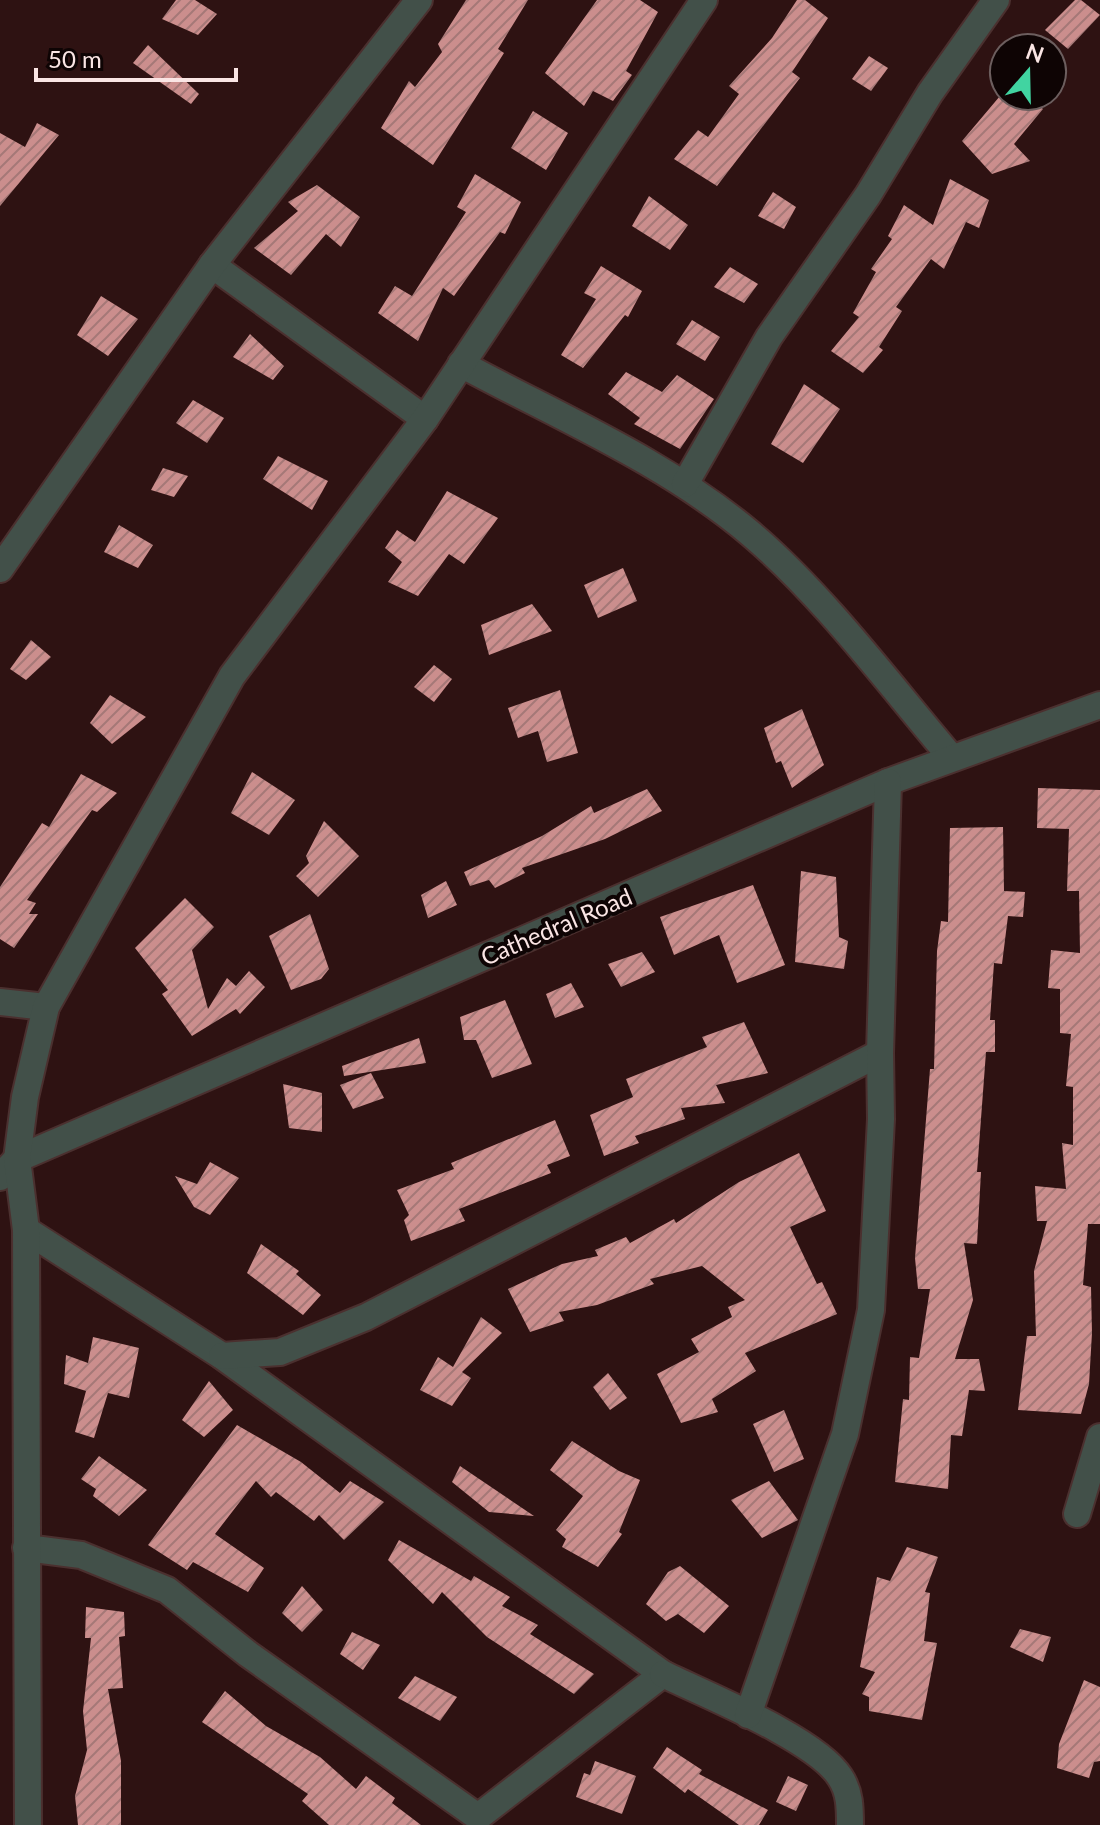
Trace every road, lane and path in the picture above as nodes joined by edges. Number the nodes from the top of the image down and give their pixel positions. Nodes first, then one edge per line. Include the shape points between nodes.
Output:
1 (419, 0) edge
2 (704, 0) edge
3 (996, 0) edge
4 (212, 265) junction
5 (461, 364) junction
6 (425, 419) junction
7 (685, 484) junction
8 (0, 569) edge
9 (1100, 705) edge
10 (951, 757) junction
11 (888, 782) junction
12 (0, 1002) edge
13 (46, 1007) junction
14 (880, 1053) junction
15 (9, 1168) edge
16 (26, 1230) junction
17 (222, 1356) junction
18 (1100, 1437) edge
19 (1077, 1514) dead end
20 (26, 1548) junction
21 (663, 1674) junction
22 (748, 1715) junction
23 (476, 1821) edge
24 (28, 1825) edge
25 (850, 1825) edge

1 - 4 street
2 - 5 street
3 - 7 street via 769,337
4 - 6 street
4 - 8 street
5 - 6 street
5 - 7 street
6 - 13 street via 232,676
7 - 10 street via 752,535
9 - 10 street, Cathedral Road
10 - 11 street, Cathedral Road
11 - 14 street
11 - 15 street, Cathedral Road
12 - 13 street
13 - 15 street
14 - 17 street via 366,1317 280,1352
14 - 22 street via 871,1310 845,1434
15 - 16 street
16 - 17 street
16 - 20 street
17 - 21 street
18 - 19 street
20 - 23 street via 81,1555 167,1590
20 - 24 street
21 - 22 street
21 - 23 street
22 - 25 street via 814,1753 840,1776 849,1797

